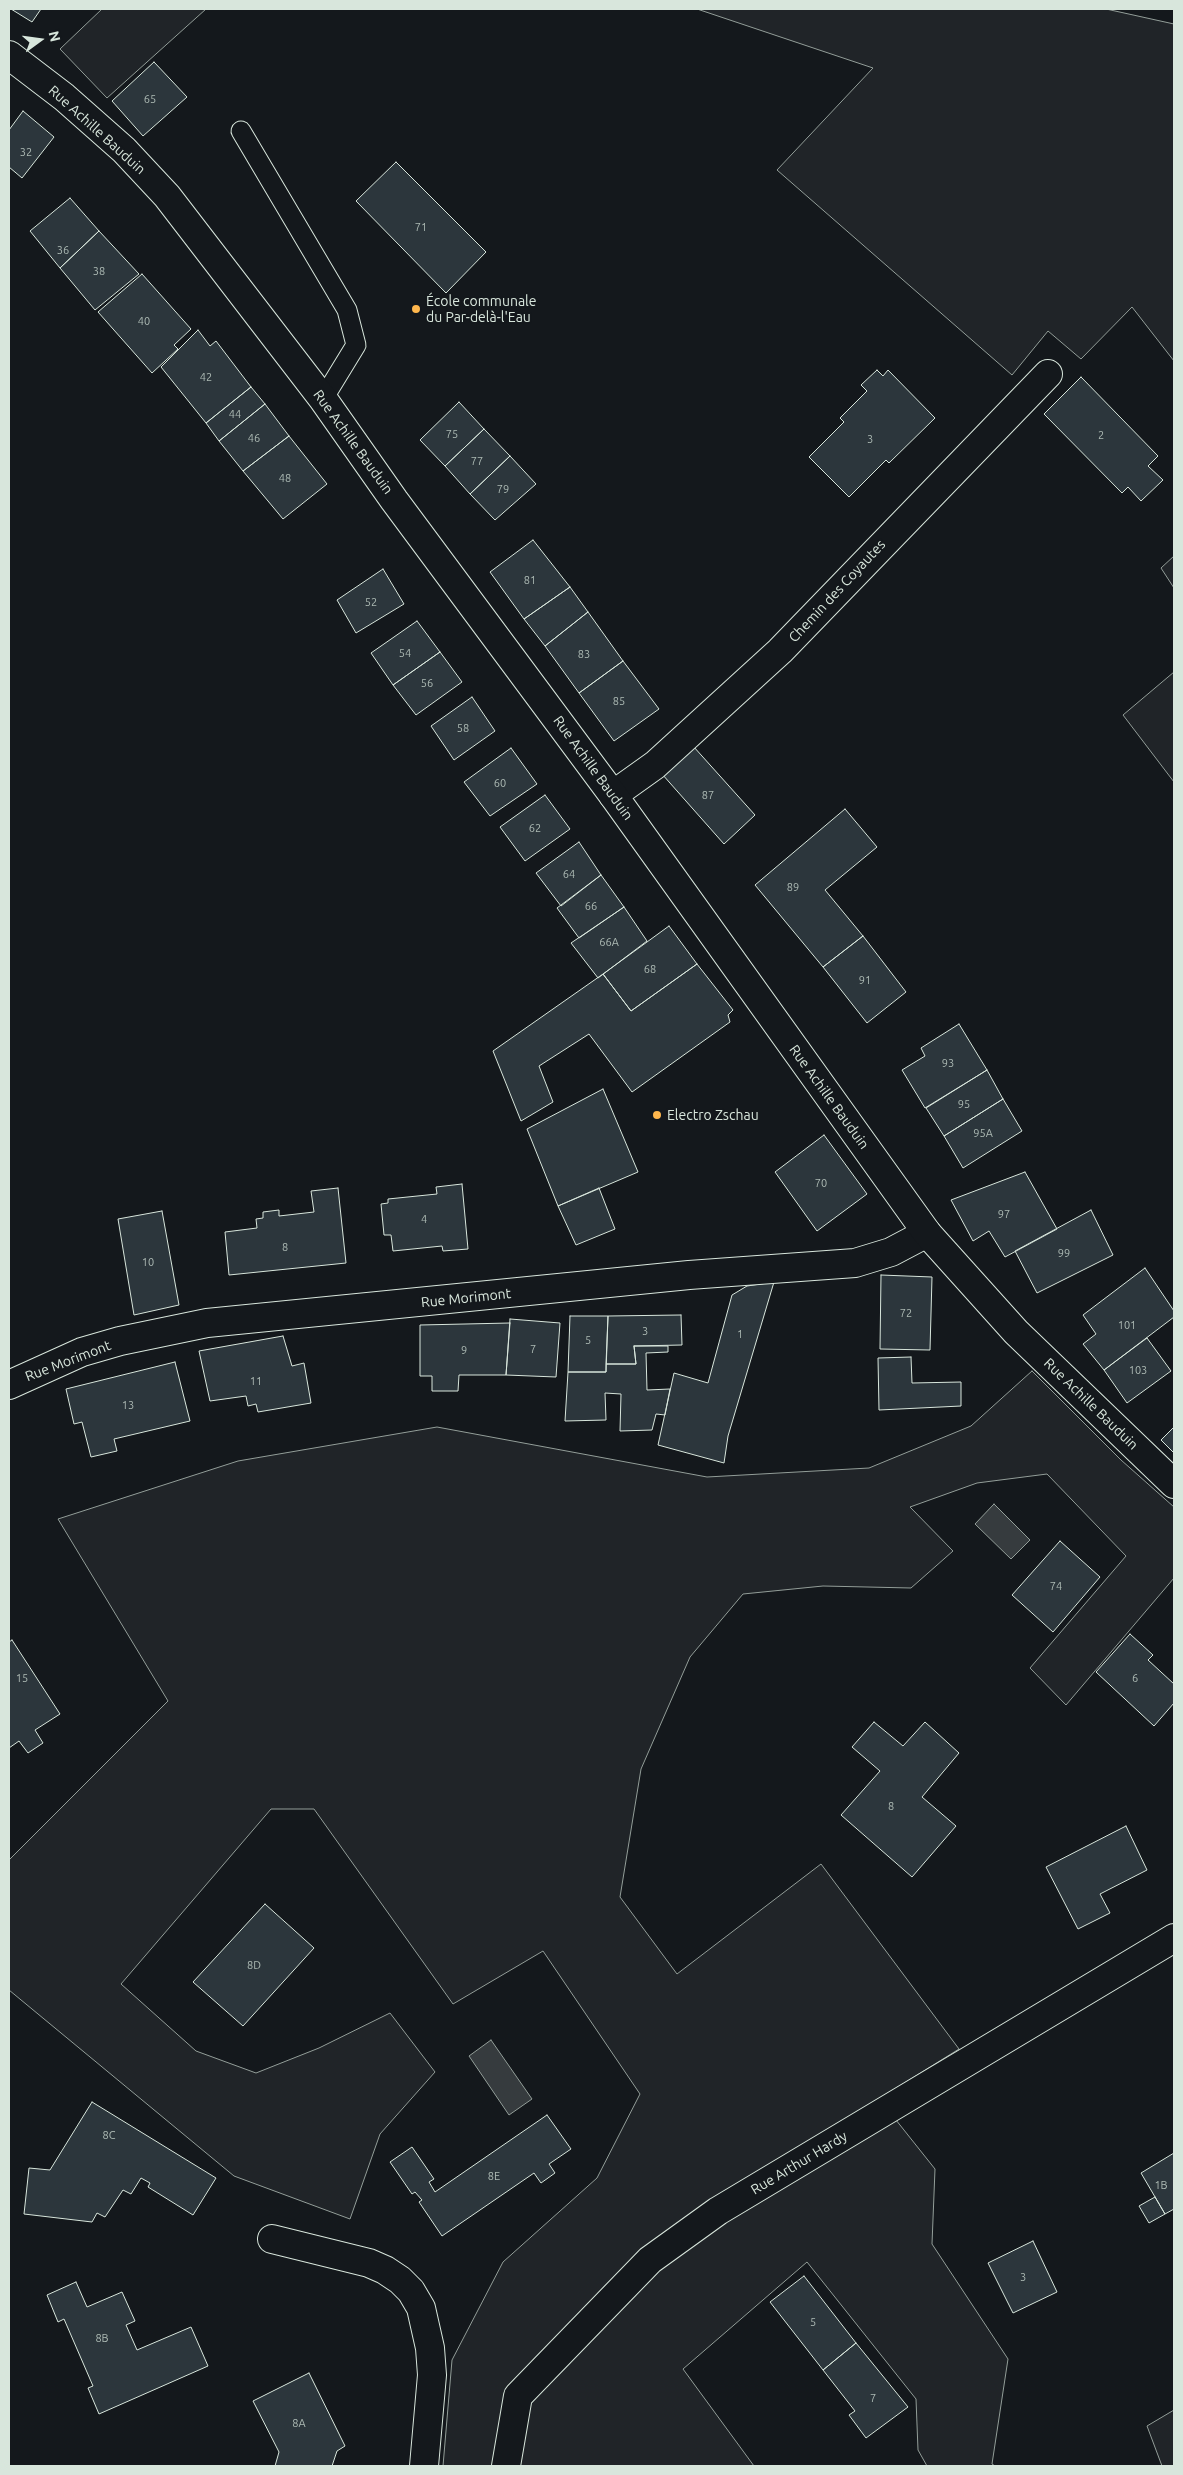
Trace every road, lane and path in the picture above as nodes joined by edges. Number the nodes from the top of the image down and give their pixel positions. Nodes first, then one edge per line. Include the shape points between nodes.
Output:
1 (9, 55) edge
2 (241, 131) dead end
3 (1048, 374) dead end
4 (323, 399) junction
5 (613, 795) junction
6 (926, 1233) junction
7 (9, 1385) edge
8 (1174, 1484) edge
9 (1174, 1938) edge
10 (272, 2239) dead end
11 (424, 2466) edge
12 (506, 2466) edge

1 - 4 street, Rue Achille Bauduin via 64,97 124,150 167,196
2 - 4 lane via 347,310 356,345
3 - 5 street, Chemin des Coyautes via 780,651 655,765
4 - 5 street, Rue Achille Bauduin
5 - 6 street, Rue Achille Bauduin
6 - 7 street, Rue Morimont via 891,1252 855,1264 689,1275 208,1323 82,1352
6 - 8 street, Rue Achille Bauduin via 1016,1332
9 - 12 street, Rue Arthur Hardy via 718,2211 650,2260 518,2396
10 - 11 street via 369,2263 392,2274 411,2292 421,2308 430,2348 432,2375

